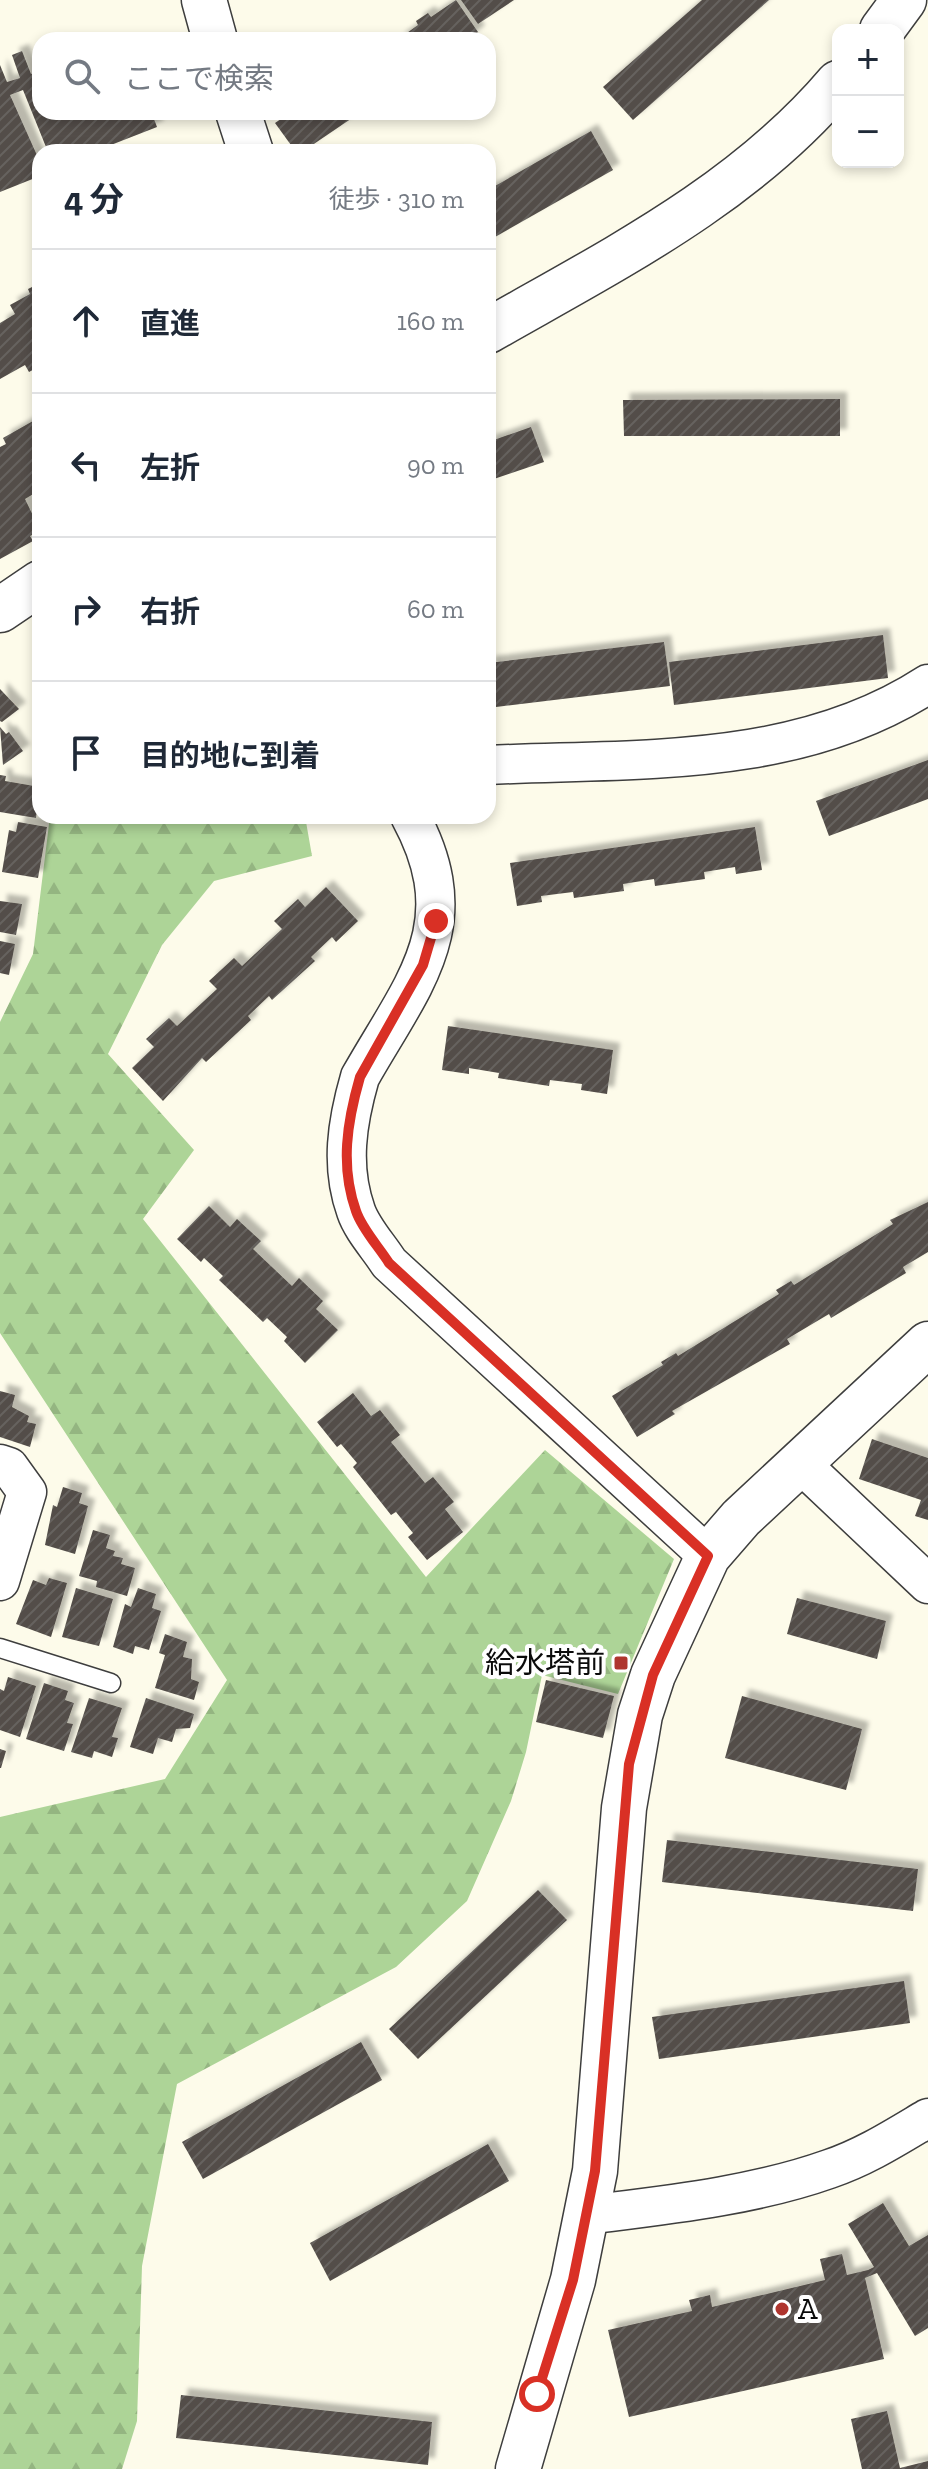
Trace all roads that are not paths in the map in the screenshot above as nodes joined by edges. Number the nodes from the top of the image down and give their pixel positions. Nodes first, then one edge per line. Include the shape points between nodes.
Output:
1 (204, 0) edge
2 (904, 0) edge
3 (886, 24) edge
4 (213, 32) edge
5 (832, 89) edge
6 (241, 120) edge
7 (248, 144) edge
8 (496, 326) edge
9 (32, 588) edge
10 (0, 610) edge
11 (928, 684) edge
12 (496, 765) edge
13 (414, 824) edge
14 (928, 1344) edge
15 (800, 1463) junction
16 (0, 1464) edge
17 (708, 1556) junction
18 (0, 1581) edge
19 (928, 1584) edge
20 (0, 1648) edge
21 (111, 1683) dead end
22 (928, 2118) edge
23 (587, 2215) junction
24 (518, 2469) edge

1 - 4 street
2 - 3 street
5 - 8 street via 773,150 713,198
6 - 7 street
9 - 10 street
11 - 12 street via 863,720 754,751
13 - 17 street via 437,884 436,921 423,965 360,1077 348,1122 345,1168 356,1213 389,1263
14 - 15 street
15 - 17 street
15 - 19 street
16 - 18 street via 9,1467 27,1492
17 - 23 street via 653,1675 629,1764 603,2100
20 - 21 lane
22 - 23 street via 830,2169 770,2186
23 - 24 street

